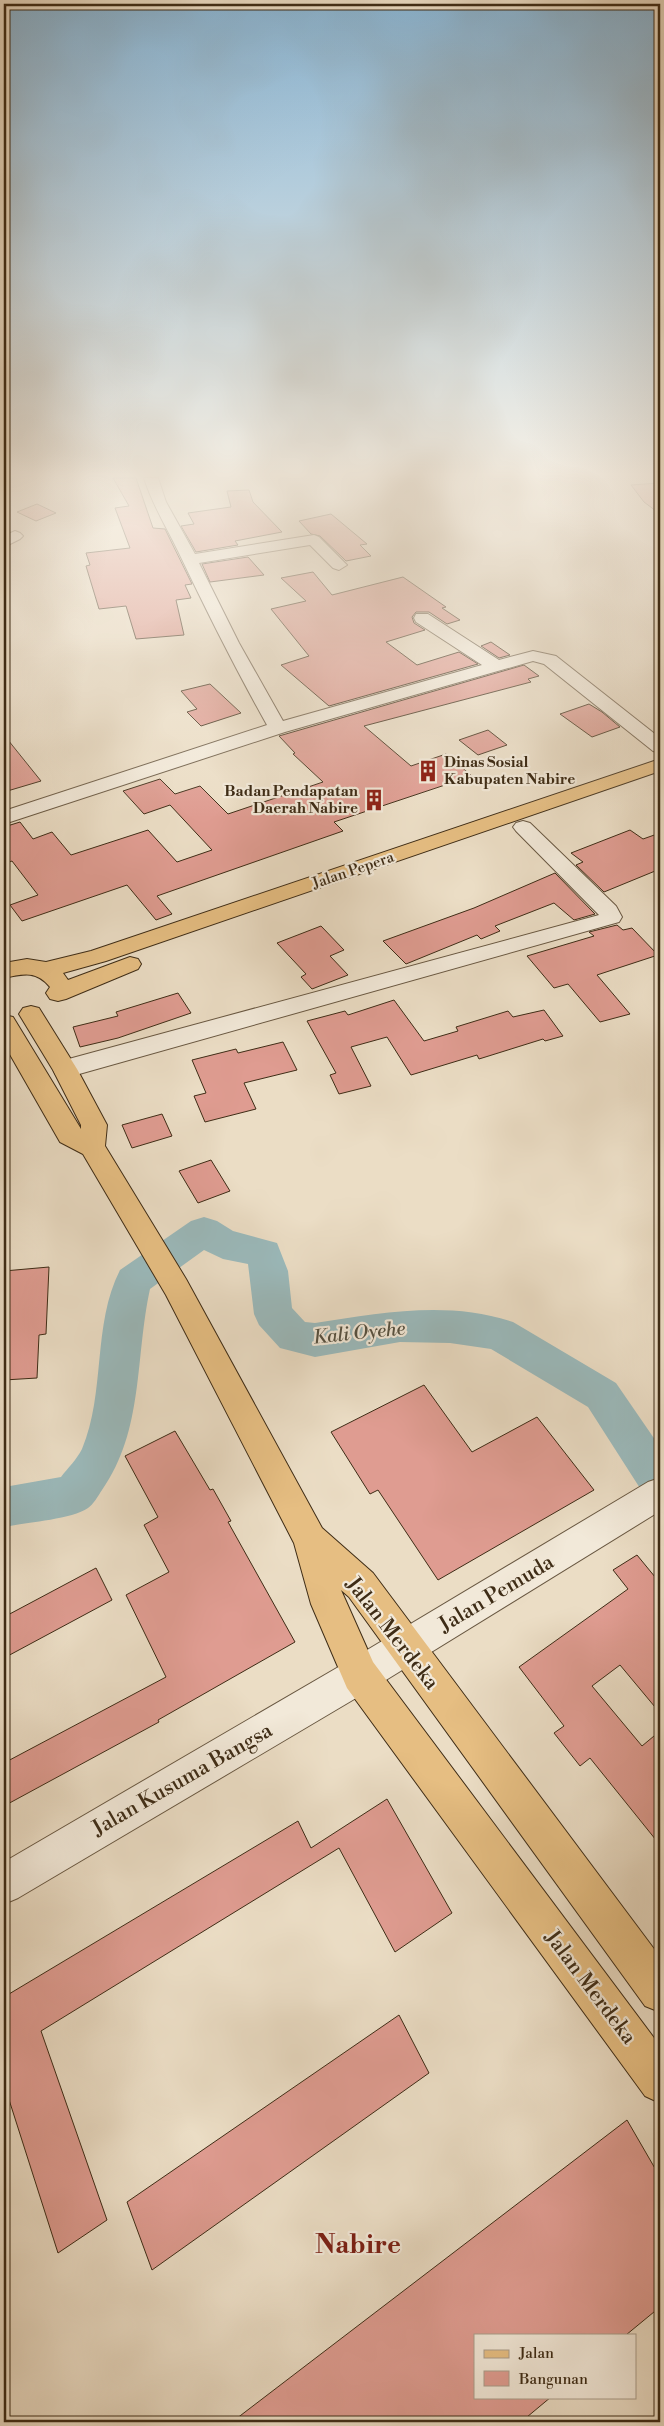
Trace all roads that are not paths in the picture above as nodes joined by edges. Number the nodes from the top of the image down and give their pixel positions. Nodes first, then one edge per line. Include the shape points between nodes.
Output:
1 (205, 591) edge
2 (422, 618) dead end
3 (496, 666) junction
4 (278, 728) junction
5 (660, 747) edge
6 (660, 766) edge
7 (660, 779) edge
8 (4, 818) edge
9 (523, 827) junction
10 (395, 864) junction
11 (5, 967) edge
12 (45, 970) junction
13 (58, 993) junction
14 (32, 1014) junction
15 (4, 1015) edge
16 (4, 1023) edge
17 (65, 1069) junction
18 (92, 1147) junction
19 (660, 1493) edge
20 (310, 1539) junction
21 (405, 1647) junction
22 (360, 1675) junction
23 (4, 1884) edge
24 (660, 1991) edge
25 (660, 2080) edge

1 - 4 street
2 - 3 street
3 - 4 street
3 - 5 street via 533,656 548,658
4 - 8 street
6 - 10 main road, Jalan Pepera
7 - 9 main road, Jalan Pepera
9 - 10 main road, Jalan Pepera
9 - 17 street via 611,916 606,920
10 - 12 main road, Jalan Pepera
10 - 13 main road, Jalan Pepera
11 - 12 main road
12 - 13 main road via 54,975
13 - 14 main road via 53,1002
14 - 15 main road
14 - 17 main road
16 - 18 main road via 69,1135
17 - 18 main road via 94,1125
18 - 20 main road via 176,1288
19 - 21 street, Jalan Pemuda
20 - 21 main road, Jalan Merdeka via 361,1585
20 - 22 main road, Jalan Merdeka via 328,1604
21 - 22 street, Jalan Pemuda
21 - 24 main road, Jalan Merdeka
22 - 23 street, Jalan Kusuma Bangsa
22 - 25 main road, Jalan Merdeka

